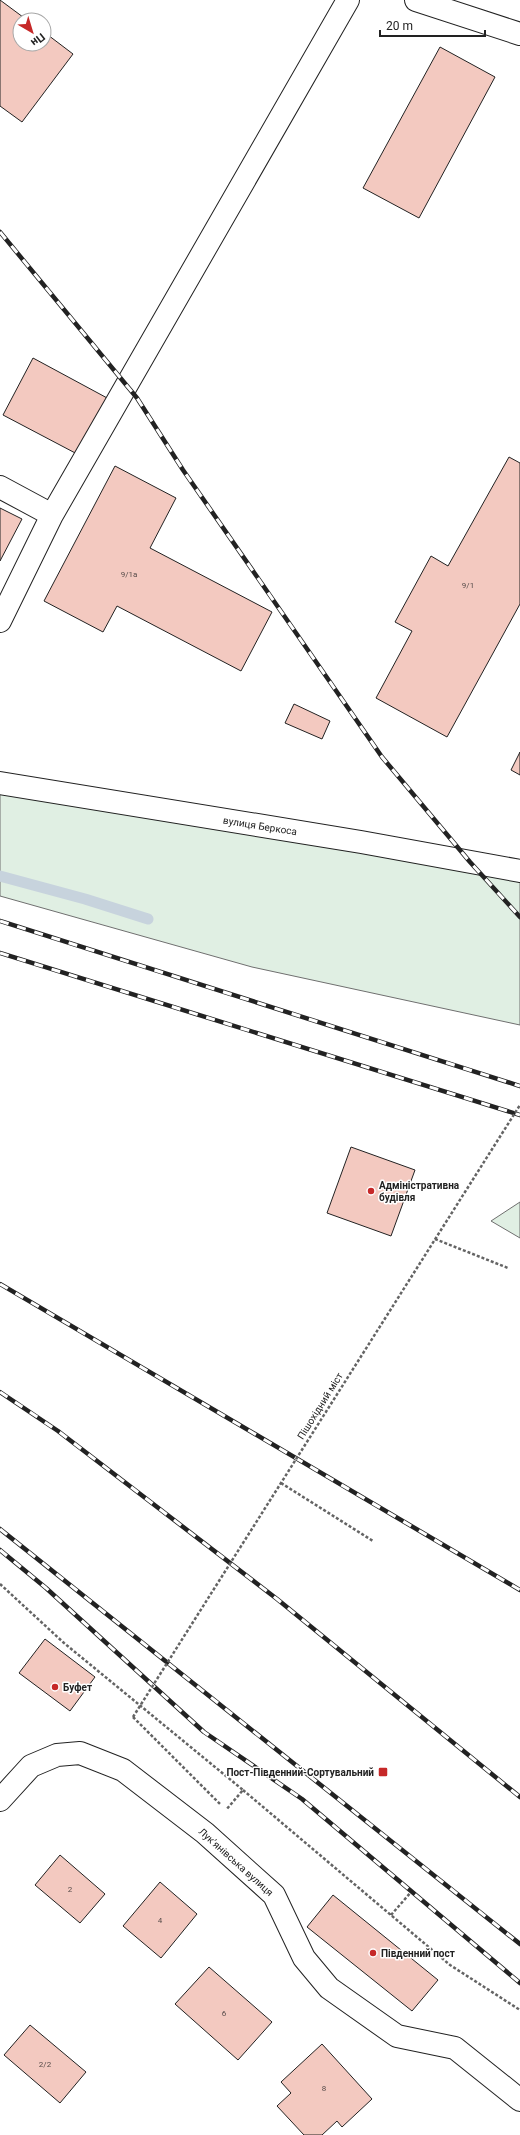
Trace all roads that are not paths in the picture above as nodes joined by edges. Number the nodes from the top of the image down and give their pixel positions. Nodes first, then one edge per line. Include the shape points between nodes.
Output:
1 (348, 0) edge
2 (416, 0) edge
3 (520, 34) edge
4 (0, 487) edge
5 (52, 515) junction
6 (0, 622) edge
7 (0, 783) edge
8 (520, 871) edge
9 (0, 1800) edge
10 (520, 2100) edge

1 - 5 street
2 - 3 street
4 - 5 street
5 - 6 street
7 - 8 street, вулиця Беркоса via 355,841
9 - 10 street, Лук’янівська вулиця via 31,1766 56,1756 80,1753 122,1770 205,1833 274,1895 304,1958 329,1988 396,2036 455,2048

